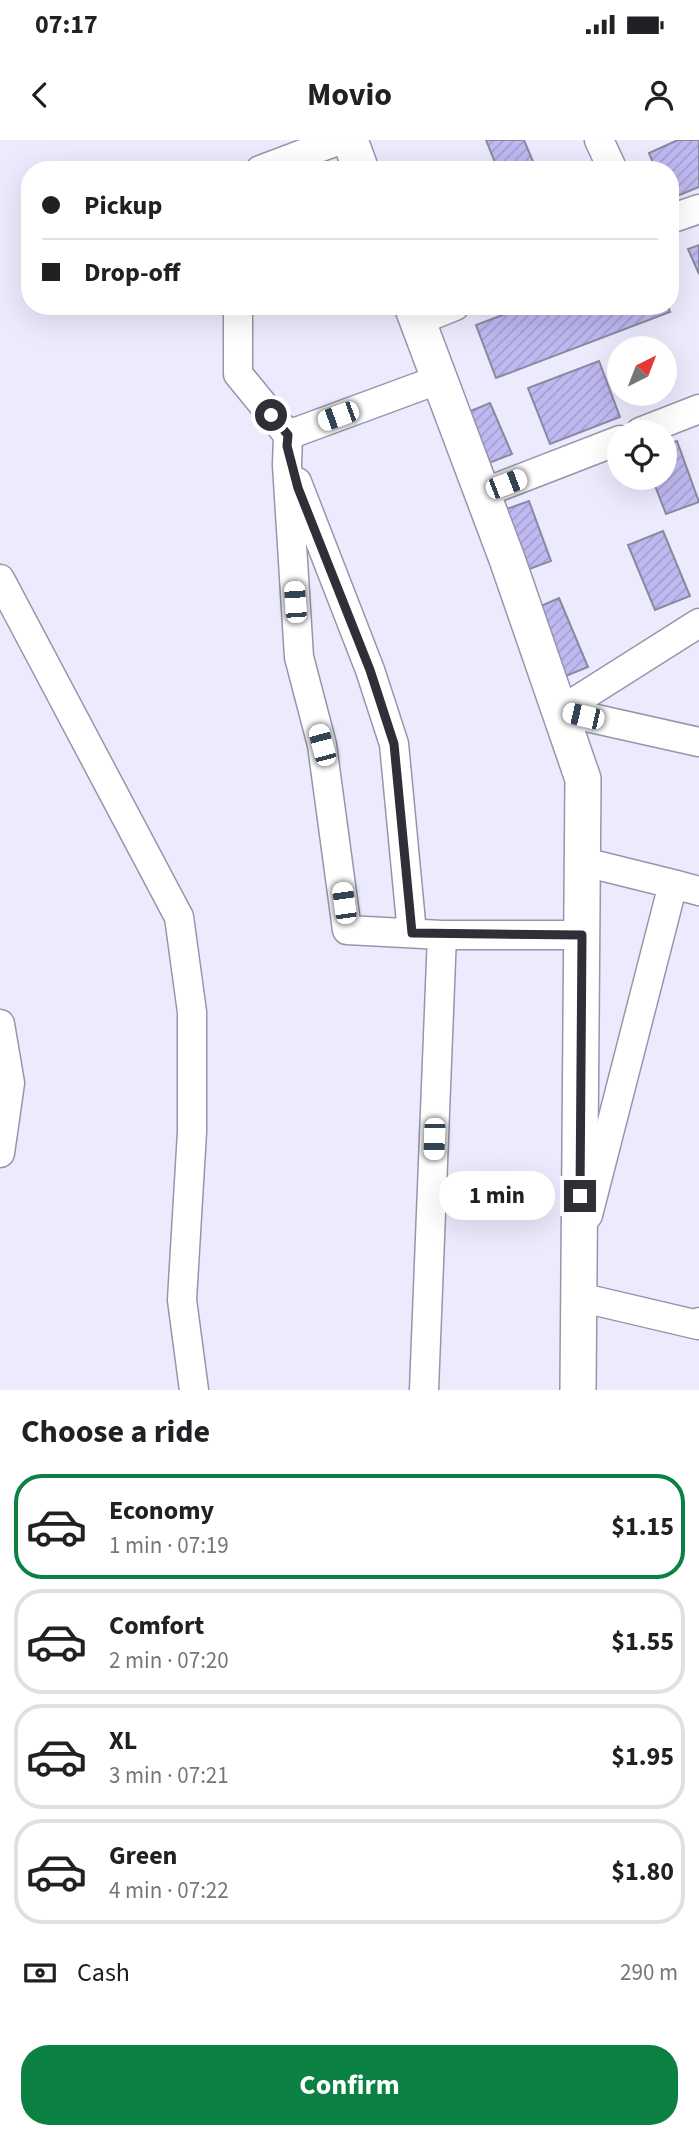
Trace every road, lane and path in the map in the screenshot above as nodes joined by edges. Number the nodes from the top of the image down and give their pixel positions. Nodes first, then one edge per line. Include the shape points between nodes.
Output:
1 (341, 140) edge
2 (350, 140) edge
3 (599, 140) edge
4 (284, 161) edge
5 (358, 161) edge
6 (609, 161) edge
7 (699, 209) edge
8 (679, 216) edge
9 (238, 315) edge
10 (415, 315) edge
11 (440, 379) junction
12 (699, 409) edge
13 (671, 420) edge
14 (287, 440) junction
15 (607, 445) edge
16 (483, 493) junction
17 (0, 579) edge
18 (699, 624) edge
19 (560, 711) junction
20 (699, 742) edge
21 (584, 862) junction
22 (686, 887) edge
23 (412, 933) junction
24 (442, 935) junction
25 (582, 935) junction
26 (0, 1024) edge
27 (0, 1153) edge
28 (579, 1248) junction
29 (579, 1297) junction
30 (699, 1322) edge
31 (194, 1390) edge
32 (424, 1390) edge
33 (578, 1390) edge

1 - 4 street
2 - 5 street
3 - 6 street
7 - 8 street
9 - 14 street via 238,374
10 - 11 street
11 - 14 street
11 - 16 street
12 - 13 street
14 - 23 street via 298,488 370,670 394,744
14 - 23 street via 299,657 322,745 347,930
15 - 16 street
16 - 19 street
17 - 31 street via 179,917 192,1012 192,1132 182,1300
18 - 19 street
19 - 20 street
19 - 21 street via 583,779
21 - 22 street
21 - 25 street
22 - 28 street
23 - 24 street
24 - 25 street
24 - 32 street
25 - 28 street
26 - 27 street via 10,1083
28 - 29 street
29 - 30 street
29 - 33 street

